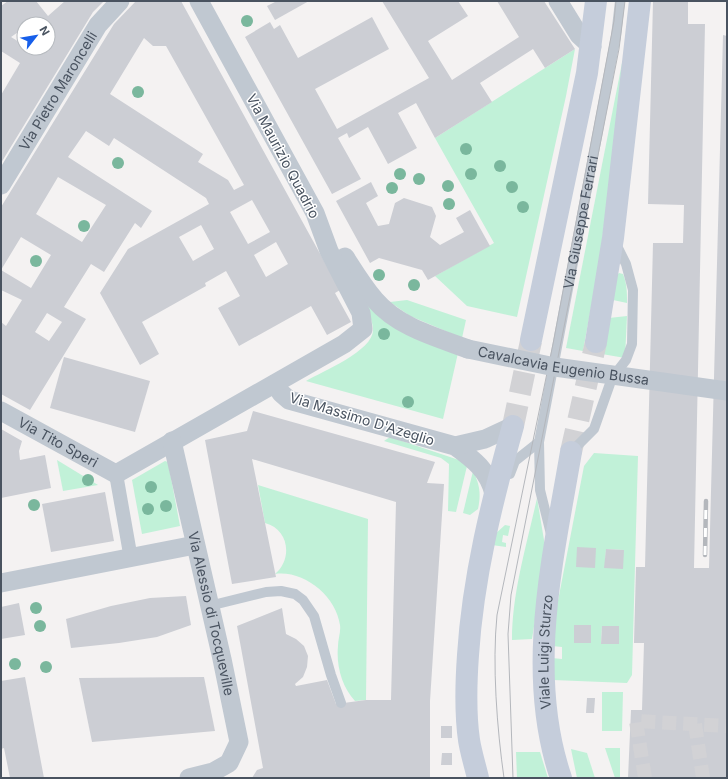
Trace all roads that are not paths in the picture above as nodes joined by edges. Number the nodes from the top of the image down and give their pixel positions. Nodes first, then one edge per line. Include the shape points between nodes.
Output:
1 (120, 1) edge
2 (199, 1) edge
3 (558, 1) edge
4 (596, 1) edge
5 (620, 1) edge
6 (640, 1) edge
7 (592, 47) junction
8 (1, 185) edge
9 (315, 212) junction
10 (613, 238) junction
11 (361, 313) joint
12 (531, 340) tunnel mouth
13 (596, 342) tunnel mouth
14 (275, 384) junction
15 (727, 391) edge
16 (1, 411) edge
17 (513, 426) joint
18 (172, 441) junction
19 (539, 442) junction
20 (455, 446) junction
21 (571, 452) joint
22 (116, 474) junction
23 (494, 494) junction
24 (489, 520) junction
25 (195, 545) junction
26 (555, 548) junction
27 (131, 559) junction
28 (1, 583) edge
29 (209, 606) junction
30 (341, 703) dead end
31 (470, 748) junction
32 (209, 776) edge
33 (189, 778) edge
34 (468, 778) edge
35 (478, 778) edge
36 (561, 778) edge

1 - 8 street, Via Pietro Maroncelli via 98,25
2 - 9 street, Via Maurizio Quadrio
3 - 7 street via 579,35
4 - 7 main road, Via Giuseppe Ferrari
5 - 19 lane, Via Giuseppe Ferrari via 616,36
6 - 10 main road, Via Giuseppe Ferrari
7 - 12 main road, Via Giuseppe Ferrari
9 - 11 street, Via Maurizio Quadrio via 330,251
9 - 15 street, Cavalcavia Eugenio Bussa, bridge via 375,301 408,325 468,349 555,367
10 - 13 main road, Via Giuseppe Ferrari
10 - 21 lane via 626,264 634,298 632,344 626,360 612,378 594,429
11 - 14 street, Via Massimo D'Azeglio via 363,329 353,339
14 - 18 street, Via Massimo D'Azeglio
14 - 20 street, Via Massimo D'Azeglio via 289,400
16 - 22 street, Via Tito Speri
17 - 20 street, Via Massimo D'Azeglio via 485,439
17 - 23 main road
18 - 22 street, Via Massimo D'Azeglio
18 - 25 street, Via Alessio di Tocqueville
19 - 24 lane via 515,461 501,508
19 - 26 lane, Viale Luigi Sturzo via 540,490
20 - 23 street, Via Massimo D'Azeglio via 477,463 489,479
21 - 26 main road, Viale Luigi Sturzo
22 - 27 street
23 - 24 main road
24 - 31 main road via 474,592 470,635 467,703
25 - 27 street
25 - 29 street, Via Alessio di Tocqueville
26 - 36 main road, Viale Luigi Sturzo via 546,621 544,674 549,727
27 - 28 street
29 - 30 lane via 280,591 294,594 304,600 314,616
29 - 32 street, Via Alessio di Tocqueville via 239,742 229,763
31 - 34 street
31 - 35 main road
32 - 33 street, Via Alessio di Tocqueville

